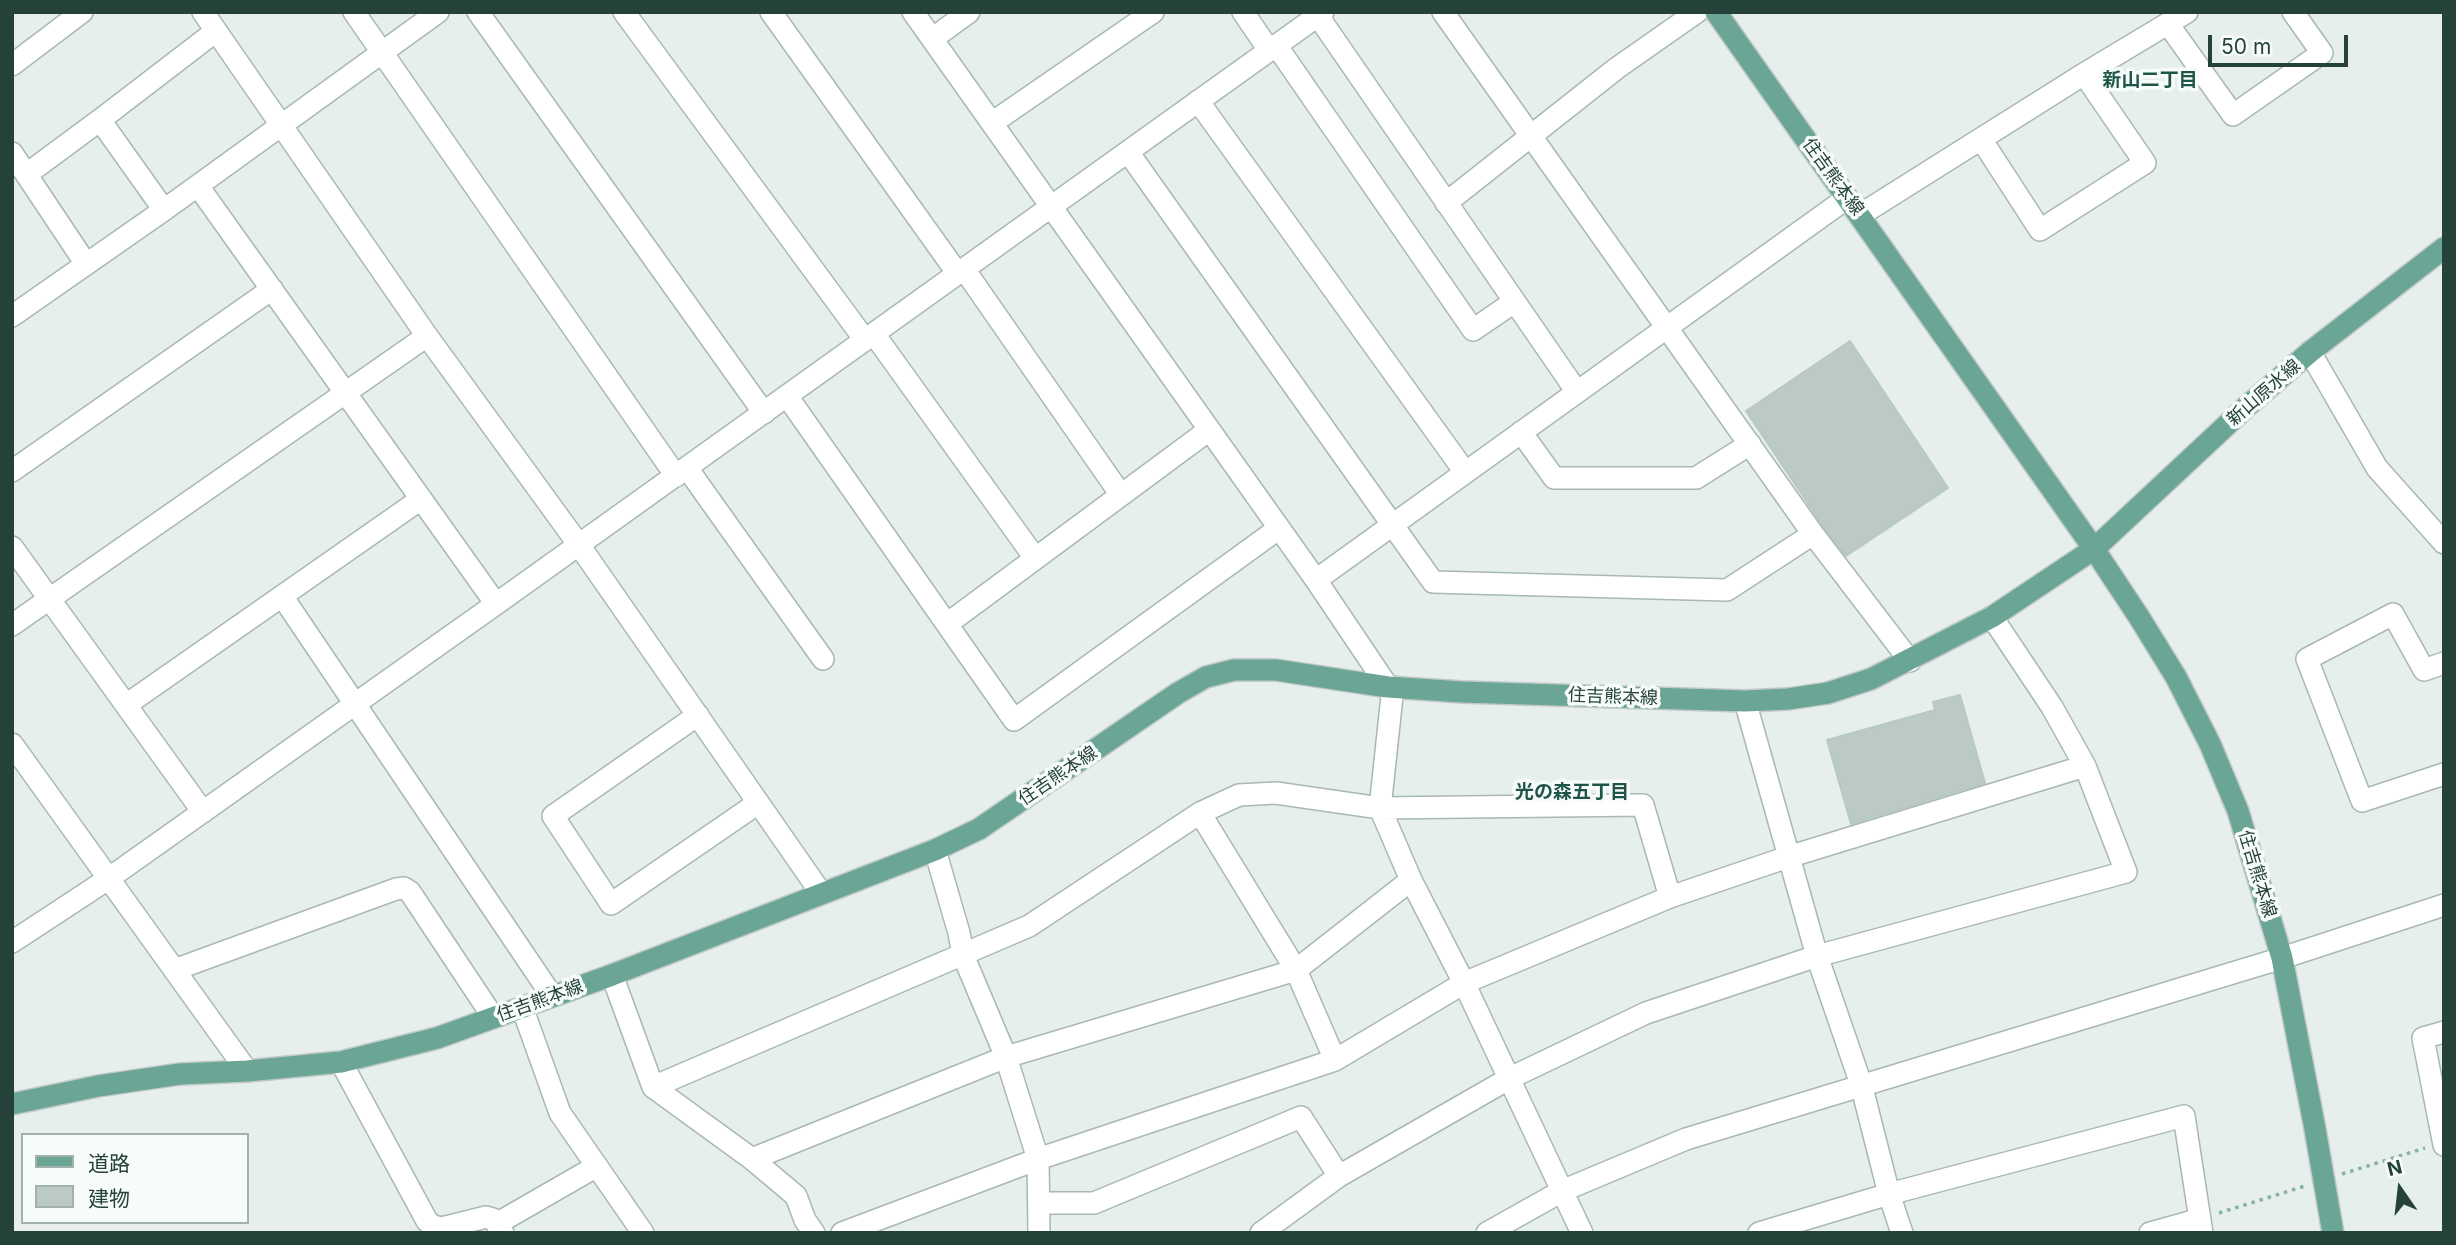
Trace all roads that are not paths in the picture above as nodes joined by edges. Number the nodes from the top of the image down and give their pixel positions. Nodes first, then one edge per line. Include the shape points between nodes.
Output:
1 (82, 12) edge
2 (203, 12) edge
3 (354, 12) edge
4 (438, 12) edge
5 (478, 12) edge
6 (624, 12) edge
7 (771, 12) edge
8 (913, 12) edge
9 (969, 12) edge
10 (1153, 12) edge
11 (1243, 12) edge
12 (1443, 12) edge
13 (1697, 12) edge
14 (1716, 12) edge
15 (2187, 12) edge
16 (2293, 12) edge
17 (1321, 14) edge
18 (2168, 24) junction
19 (216, 31) junction
20 (932, 39) junction
21 (1273, 48) junction
22 (383, 53) junction
23 (12, 65) edge
24 (2084, 74) junction
25 (1198, 101) junction
26 (100, 120) junction
27 (992, 124) junction
28 (281, 126) junction
29 (1530, 135) junction
30 (1981, 139) junction
31 (1128, 152) junction
32 (12, 153) edge
33 (27, 174) junction
34 (198, 186) junction
35 (1446, 203) junction
36 (1854, 206) junction
37 (1051, 207) junction
38 (164, 210) junction
39 (2444, 248) edge
40 (86, 264) junction
41 (961, 271) junction
42 (272, 289) junction
43 (1514, 302) junction
44 (12, 316) edge
45 (1668, 326) junction
46 (427, 336) junction
47 (869, 337) junction
48 (2310, 352) junction
49 (1577, 392) junction
50 (346, 393) junction
51 (787, 396) junction
52 (764, 413) junction
53 (1209, 430) junction
54 (1521, 432) junction
55 (1750, 444) junction
56 (12, 471) edge
57 (681, 472) junction
58 (1465, 472) junction
59 (1121, 495) junction
60 (422, 499) junction
61 (1392, 525) junction
62 (1278, 529) junction
63 (1813, 534) junction
64 (2444, 543) edge
65 (579, 545) junction
66 (12, 547) edge
67 (2094, 549) junction
68 (1035, 558) junction
69 (1316, 580) junction
70 (282, 596) junction
71 (50, 599) junction
72 (496, 604) junction
73 (1992, 617) junction
74 (947, 624) junction
75 (12, 625) edge
76 (823, 659) dead end
77 (1910, 661) junction
78 (2444, 663) edge
79 (1391, 687) junction
80 (1745, 701) junction
81 (354, 704) junction
82 (126, 705) junction
83 (698, 715) junction
84 (12, 744) edge
85 (2085, 766) junction
86 (2444, 774) edge
87 (758, 803) junction
88 (1380, 808) junction
89 (203, 812) junction
90 (1199, 813) junction
91 (935, 850) junction
92 (1788, 857) junction
93 (108, 879) junction
94 (1410, 880) junction
95 (821, 893) junction
96 (1670, 897) junction
97 (2444, 905) edge
98 (12, 942) edge
99 (963, 955) junction
100 (1817, 956) junction
101 (2282, 958) junction
102 (174, 970) junction
103 (1296, 970) junction
104 (612, 975) junction
105 (1464, 983) junction
106 (552, 996) junction
107 (522, 1007) junction
108 (493, 1017) junction
109 (2444, 1032) edge
110 (1006, 1058) junction
111 (1335, 1060) junction
112 (341, 1062) junction
113 (247, 1071) junction
114 (1510, 1078) junction
115 (1861, 1084) junction
116 (653, 1087) junction
117 (12, 1104) edge
118 (2444, 1144) edge
119 (752, 1159) junction
120 (1038, 1159) junction
121 (597, 1166) junction
122 (1339, 1176) junction
123 (1562, 1191) junction
124 (1889, 1194) junction
125 (1039, 1203) junction
126 (2201, 1226) edge
127 (500, 1228) edge
128 (643, 1233) edge
129 (814, 1233) edge
130 (842, 1233) edge
131 (1039, 1233) edge
132 (1261, 1233) edge
133 (1487, 1233) edge
134 (1582, 1233) edge
135 (1759, 1233) edge
136 (1902, 1233) edge
137 (2150, 1233) edge
138 (2333, 1233) edge

1 - 23 street
2 - 19 street
3 - 22 street
4 - 22 street
5 - 52 street
6 - 47 street
7 - 41 street
8 - 20 street
9 - 20 street
10 - 27 street
11 - 21 street
12 - 29 street
13 - 29 street
14 - 36 main road, 住吉熊本線
15 - 18 street
16 - 18 street via 2322,53 2233,115
17 - 21 street
17 - 35 street
18 - 24 street
19 - 26 street
19 - 28 street
20 - 27 street
21 - 25 street
21 - 43 street via 1473,330
22 - 28 street
22 - 57 street
24 - 30 street
24 - 30 street via 2145,163 2040,230
25 - 31 street
25 - 58 street
26 - 33 street
26 - 38 street
27 - 37 street
28 - 34 street
28 - 46 street
29 - 35 street
29 - 45 street
30 - 36 street
31 - 37 street
31 - 61 street
32 - 33 street
33 - 40 street
34 - 38 street
34 - 42 street
35 - 43 street
36 - 45 street
36 - 67 main road, 住吉熊本線
37 - 41 street
37 - 53 street
38 - 40 street
39 - 48 main road, 新山原水線
40 - 44 street
41 - 47 street
41 - 59 street
42 - 50 street
42 - 56 street
43 - 49 street
45 - 49 street
45 - 55 street
46 - 50 street
46 - 65 street
47 - 51 street
47 - 68 street
48 - 64 street via 2377,468
48 - 67 main road, 新山原水線
49 - 54 street
50 - 60 street
50 - 71 street
51 - 52 street
51 - 74 street
52 - 57 street
53 - 59 street
53 - 62 street
54 - 55 street via 1554,478 1696,478
54 - 58 street
55 - 63 street
57 - 65 street
57 - 76 street
58 - 61 street
59 - 68 street
60 - 70 street
60 - 72 street
61 - 63 street via 1433,582 1727,590
61 - 69 street
62 - 69 street
62 - 74 street via 1014,720
63 - 77 street
65 - 72 street
65 - 83 street
66 - 71 street
67 - 73 main road, 住吉熊本線
67 - 101 main road, 住吉熊本線 via 2176,677 2210,744 2238,811
68 - 74 street
69 - 79 street
70 - 81 street
70 - 82 street
71 - 75 street
71 - 82 street
72 - 81 street
73 - 77 main road, 住吉熊本線
73 - 85 street
77 - 80 main road, 住吉熊本線 via 1871,680 1828,693
78 - 86 street via 2424,670 2393,614 2307,659 2362,801
79 - 80 main road, 住吉熊本線
79 - 88 street
79 - 91 main road, 住吉熊本線 via 1276,670 1234,670 1206,677 979,829
80 - 92 street
81 - 89 street
81 - 106 street
82 - 89 street
83 - 87 street
83 - 87 street via 553,816 611,904
84 - 93 street
85 - 92 street
85 - 100 street via 2126,872
87 - 95 street
88 - 90 street via 1276,793 1239,795
88 - 94 street
88 - 96 street via 1643,805
89 - 93 street
90 - 99 street via 1028,926
90 - 103 street
91 - 95 main road, 住吉熊本線
91 - 99 street
92 - 96 street
92 - 100 street
93 - 98 street
93 - 102 street
94 - 103 street
94 - 105 street
95 - 104 main road, 住吉熊本線
96 - 105 street
97 - 101 street
99 - 110 street
99 - 116 street
100 - 114 street via 1646,1013
100 - 115 street
101 - 115 street
101 - 138 main road, 住吉熊本線
102 - 108 street via 404,888
102 - 113 street
103 - 110 street
103 - 111 street
104 - 106 main road, 住吉熊本線
104 - 116 street
105 - 111 street
105 - 114 street
106 - 107 main road, 住吉熊本線
107 - 108 main road, 住吉熊本線
107 - 121 street via 560,1113
108 - 112 main road, 住吉熊本線 via 437,1038
109 - 118 street via 2423,1038
110 - 119 street
110 - 120 street
111 - 120 street
112 - 113 main road, 住吉熊本線
112 - 127 street via 427,1221 442,1228 486,1217
113 - 117 main road, 住吉熊本線 via 180,1074
114 - 122 street
114 - 123 street
115 - 123 street via 1686,1139
115 - 124 street
116 - 119 street
119 - 129 street via 796,1196
120 - 125 street
120 - 130 street
121 - 127 street
121 - 128 street
122 - 125 street via 1301,1117 1094,1203
122 - 132 street
123 - 133 street
123 - 134 street
124 - 126 street via 2184,1116
124 - 135 street
124 - 136 street
125 - 131 street
126 - 137 street

